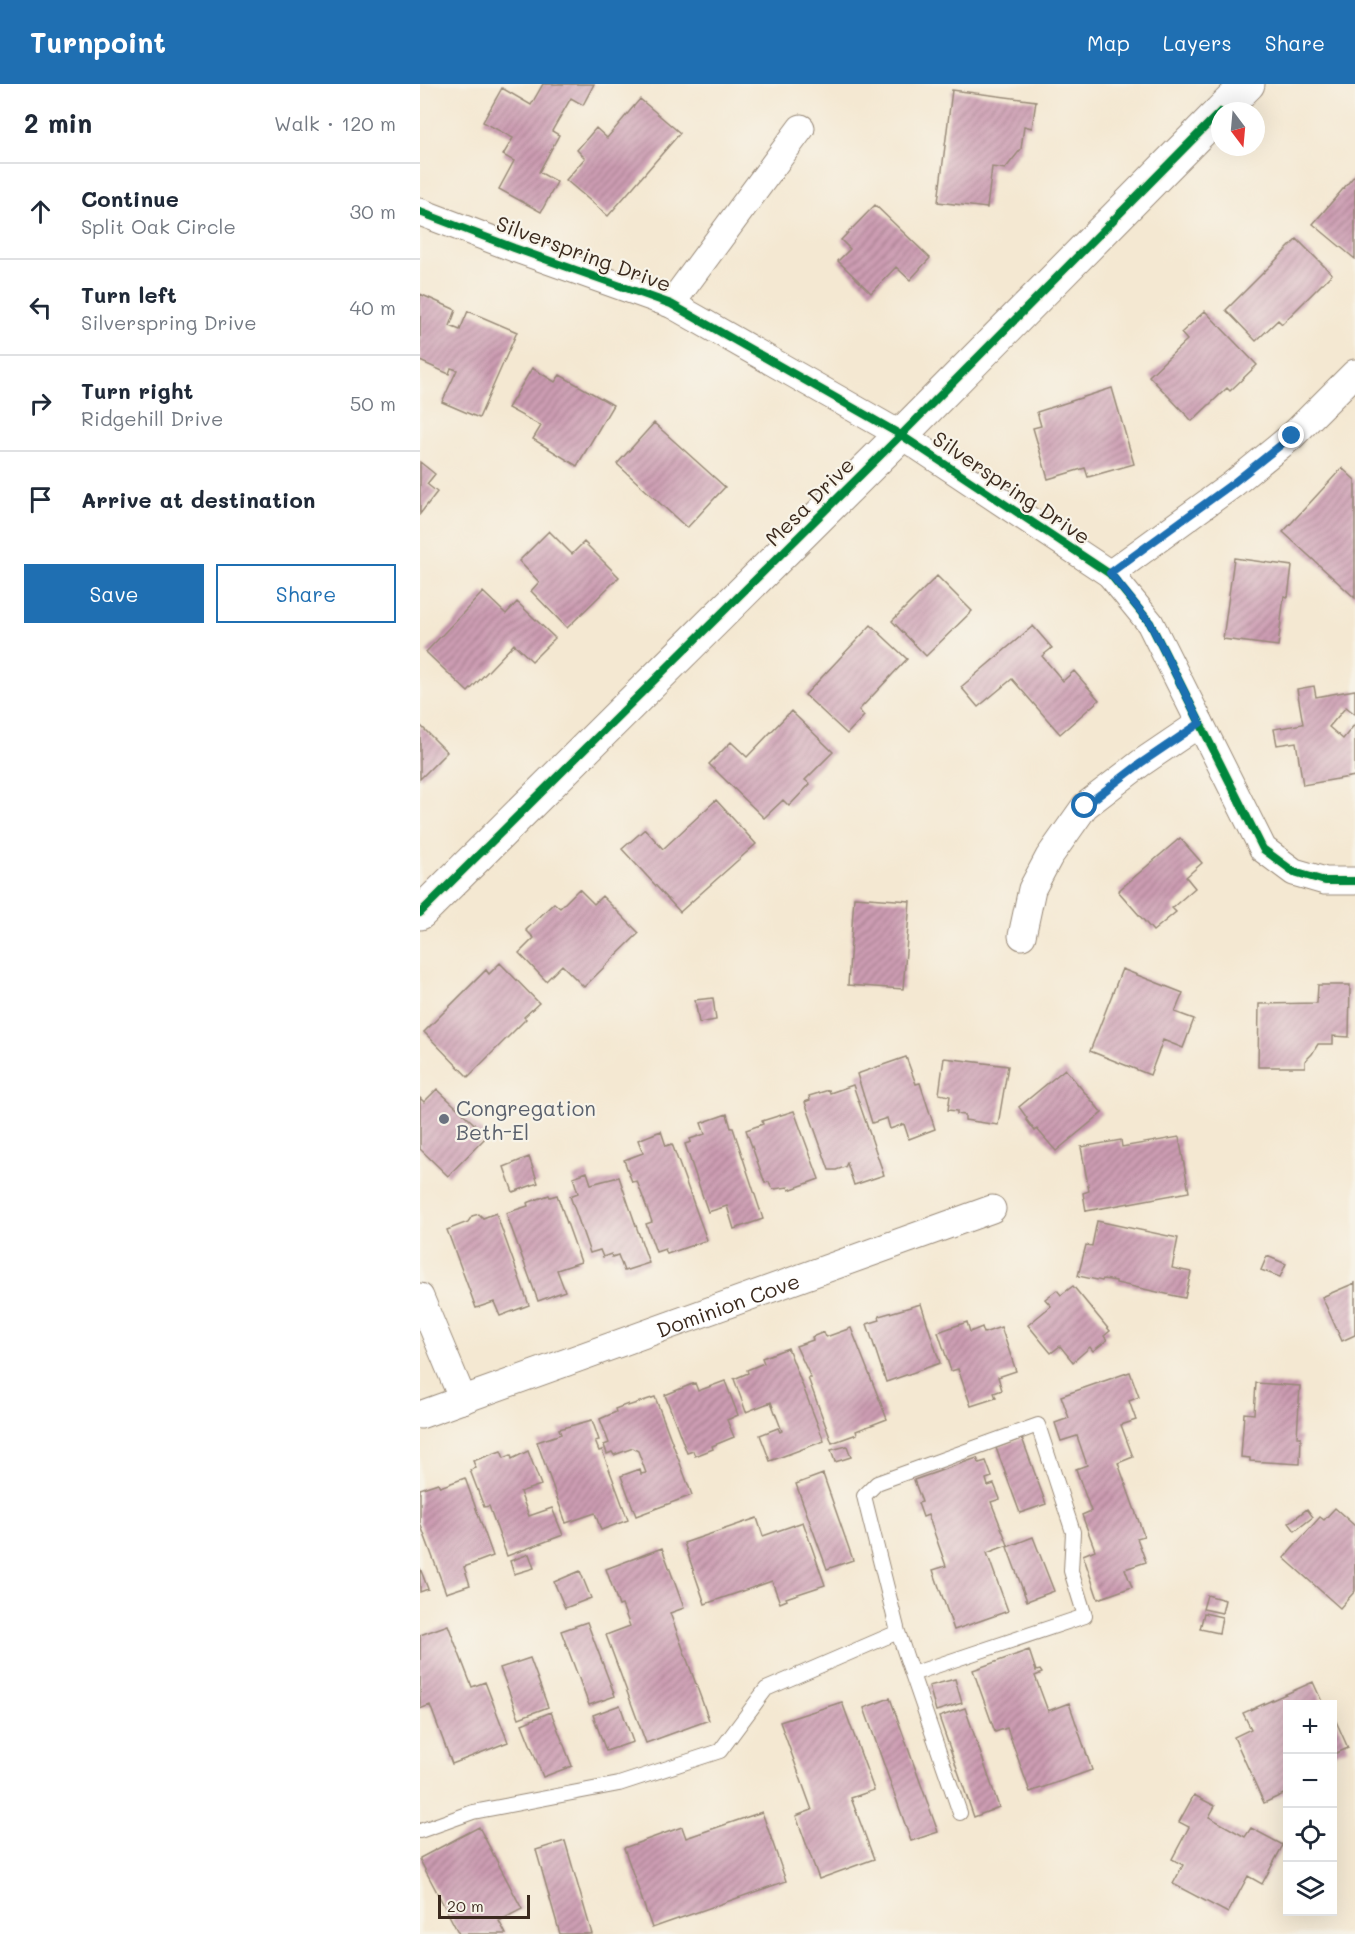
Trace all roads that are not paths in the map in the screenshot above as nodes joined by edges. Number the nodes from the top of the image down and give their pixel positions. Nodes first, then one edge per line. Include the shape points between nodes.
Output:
1 (1248, 84) edge
2 (1231, 102) edge
3 (1211, 122) edge
4 (801, 128) dead end
5 (420, 212) edge
6 (671, 304) junction
7 (1355, 373) edge
8 (901, 435) junction
9 (1110, 573) junction
10 (1200, 723) junction
11 (1355, 881) edge
12 (420, 913) edge
13 (1022, 936) dead end
14 (992, 1209) dead end
15 (420, 1297) edge
16 (463, 1400) junction
17 (420, 1414) edge
18 (898, 1632) junction
19 (912, 1674) junction
20 (960, 1813) dead end
21 (420, 1831) edge

1 - 2 street, Mesa Drive
3 - 8 street, Mesa Drive
4 - 6 street
5 - 6 street, Silverspring Drive
6 - 8 street, Silverspring Drive
7 - 9 street via 1258,464
8 - 9 street, Silverspring Drive
8 - 12 street, Mesa Drive
9 - 10 street, Silverspring Drive via 1150,623
10 - 11 street, Silverspring Drive via 1263,849 1294,872 1325,880
10 - 13 street via 1085,806 1032,889
14 - 16 street, Dominion Cove
15 - 16 street
16 - 17 street, Dominion Cove
18 - 19 lane
18 - 19 lane via 864,1496 876,1483 1038,1425 1073,1532 1071,1571 1085,1616
18 - 21 lane via 766,1689 720,1751 619,1784 473,1812
19 - 20 lane

